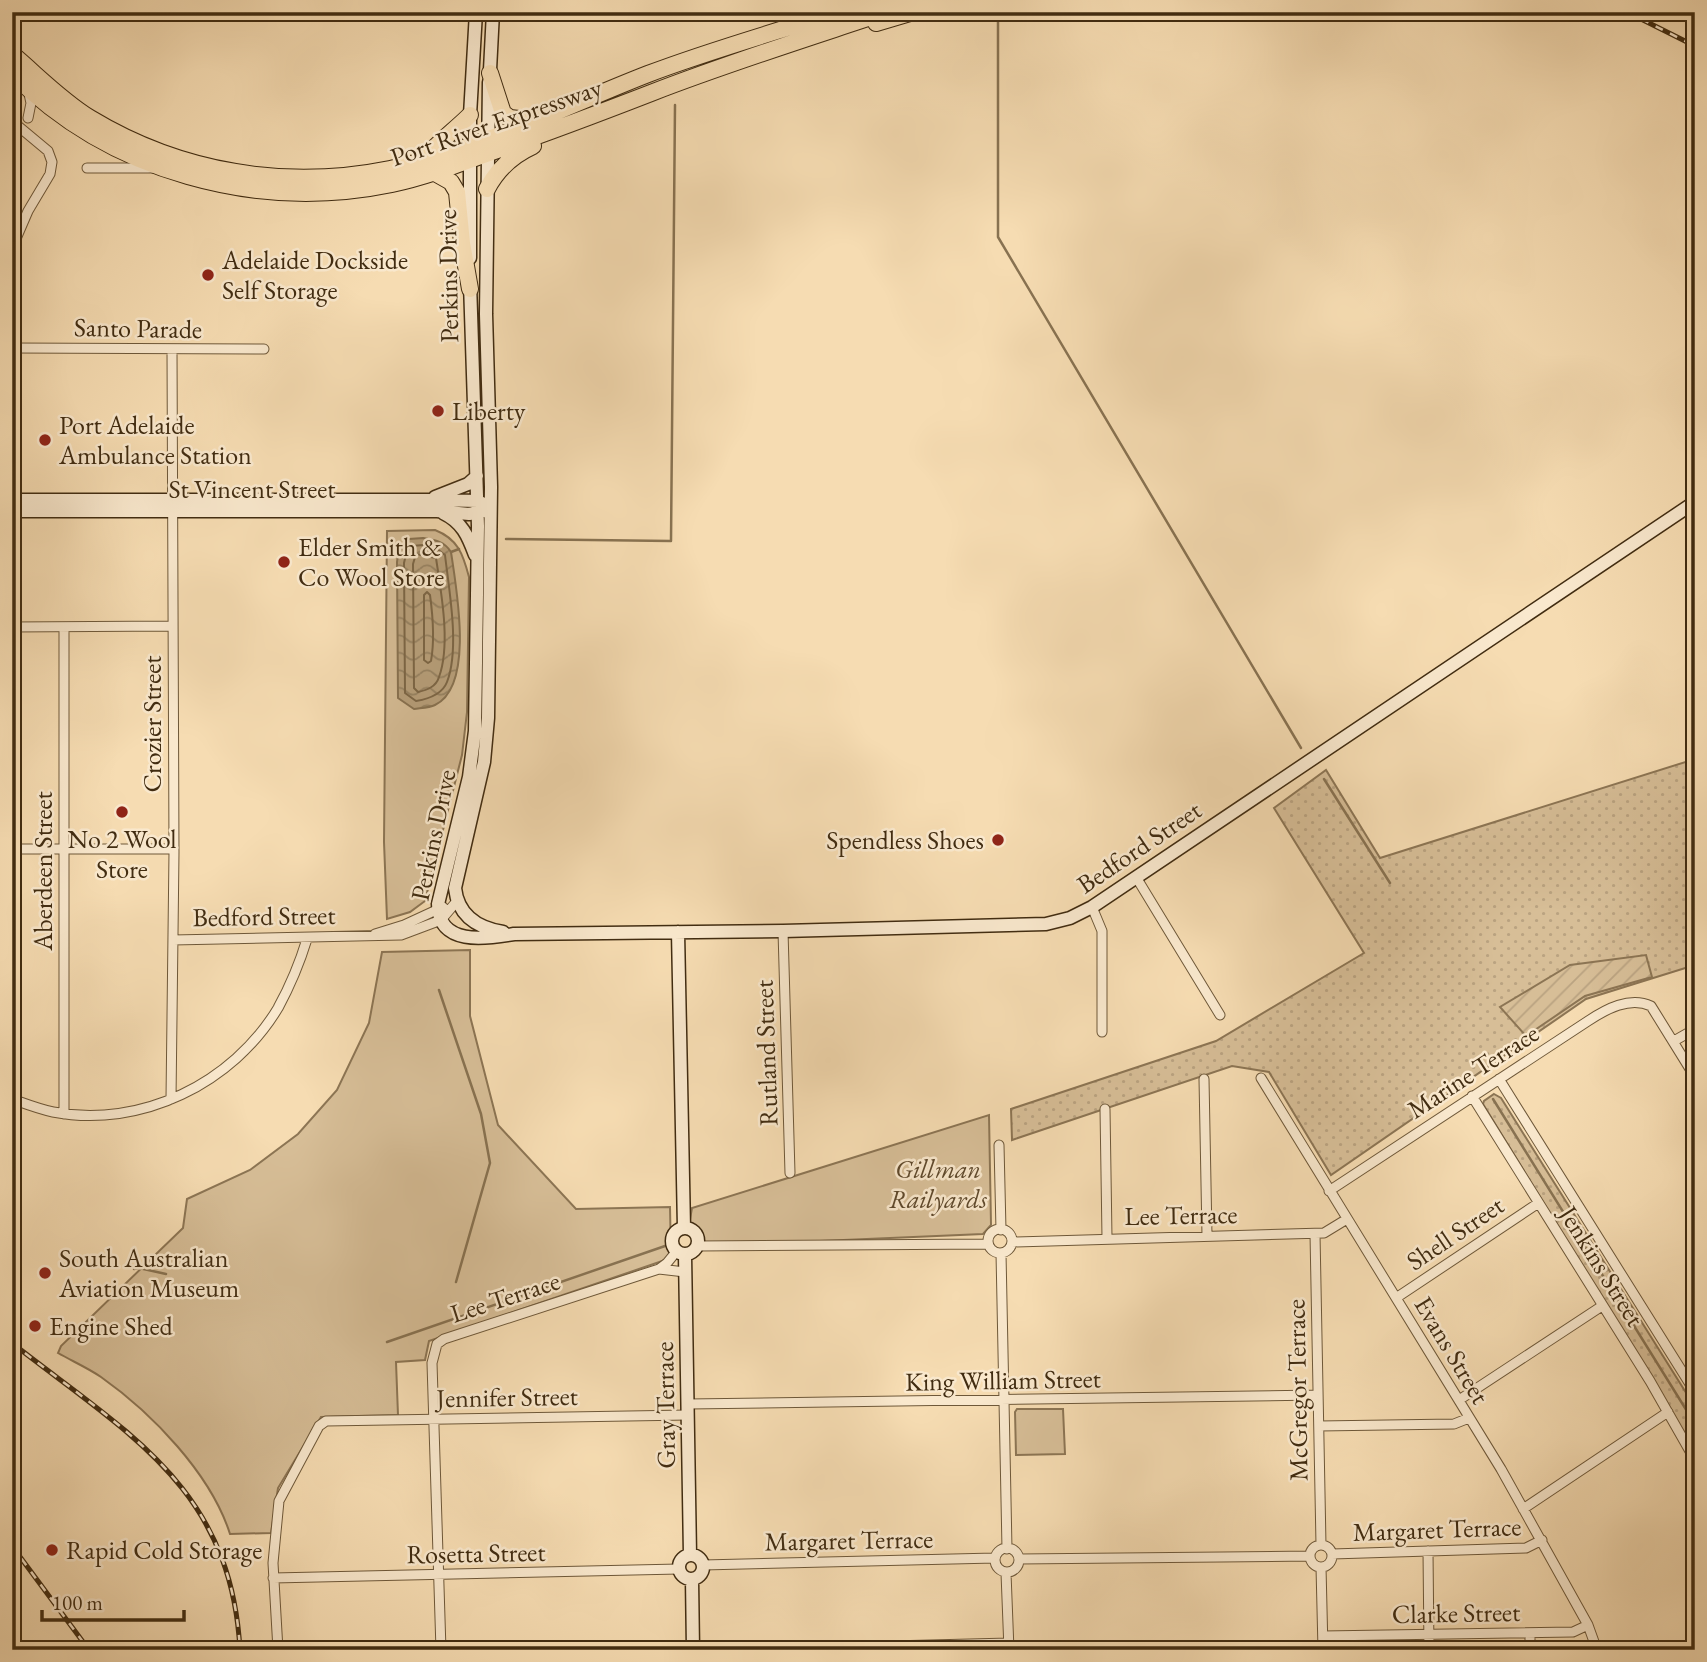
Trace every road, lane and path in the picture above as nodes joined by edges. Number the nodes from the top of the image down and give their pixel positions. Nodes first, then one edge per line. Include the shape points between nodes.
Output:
1 (476, 12) edge
2 (493, 12) edge
3 (839, 12) edge
4 (886, 12) edge
5 (913, 12) edge
6 (812, 37) junction
7 (12, 54) edge
8 (490, 71) junction
9 (12, 73) edge
10 (28, 89) junction
11 (600, 113) junction
12 (470, 116) junction
13 (28, 118) dead end
14 (534, 120) junction
15 (12, 121) edge
16 (488, 146) junction
17 (470, 153) junction
18 (425, 158) junction
19 (87, 168) dead end
20 (159, 168) junction
21 (435, 173) junction
22 (487, 189) junction
23 (12, 248) edge
24 (470, 289) junction
25 (12, 348) edge
26 (172, 349) junction
27 (264, 349) dead end
28 (477, 476) junction
29 (12, 500) edge
30 (1695, 502) edge
31 (173, 505) junction
32 (435, 506) junction
33 (482, 507) junction
34 (12, 511) edge
35 (479, 565) junction
36 (173, 626) junction
37 (12, 627) edge
38 (64, 627) junction
39 (12, 849) edge
40 (64, 849) junction
41 (174, 849) junction
42 (1136, 877) junction
43 (457, 901) junction
44 (1092, 907) junction
45 (439, 915) junction
46 (783, 931) junction
47 (678, 932) junction
48 (514, 934) junction
49 (307, 939) junction
50 (173, 940) junction
51 (1220, 1015) dead end
52 (1695, 1029) edge
53 (1102, 1032) dead end
54 (1674, 1041) junction
55 (1695, 1076) edge
56 (1261, 1078) dead end
57 (1204, 1079) dead end
58 (1499, 1079) junction
59 (1472, 1097) junction
60 (12, 1099) edge
61 (171, 1099) junction
62 (1105, 1109) dead end
63 (64, 1114) junction
64 (999, 1145) dead end
65 (790, 1173) dead end
66 (1329, 1191) junction
67 (1537, 1204) junction
68 (1347, 1219) junction
69 (684, 1228) junction
70 (1001, 1230) junction
71 (1315, 1234) junction
72 (1207, 1236) junction
73 (1107, 1238) junction
74 (1012, 1242) junction
75 (988, 1244) junction
76 (698, 1246) junction
77 (680, 1253) junction
78 (1001, 1253) junction
79 (659, 1269) junction
80 (685, 1272) junction
81 (1396, 1298) junction
82 (1602, 1306) junction
83 (1695, 1392) edge
84 (1318, 1395) junction
85 (1459, 1400) junction
86 (1004, 1401) junction
87 (688, 1409) junction
88 (1668, 1412) junction
89 (1469, 1418) junction
90 (433, 1419) junction
91 (1319, 1426) junction
92 (1695, 1460) edge
93 (1523, 1509) junction
94 (1542, 1540) junction
95 (1321, 1545) junction
96 (1007, 1549) junction
97 (1429, 1551) junction
98 (1332, 1554) junction
99 (690, 1555) junction
100 (1310, 1556) junction
101 (995, 1558) junction
102 (1019, 1559) junction
103 (703, 1565) junction
104 (1321, 1567) junction
105 (679, 1569) junction
106 (1006, 1573) junction
107 (439, 1574) junction
108 (273, 1578) junction
109 (692, 1579) junction
110 (1588, 1625) junction
111 (1530, 1633) junction
112 (1429, 1634) junction
113 (1323, 1636) junction
114 (1009, 1647) edge
115 (278, 1650) edge
116 (441, 1650) edge
117 (693, 1650) edge
118 (728, 1650) edge
119 (1323, 1650) edge
120 (1429, 1650) edge
121 (1530, 1650) edge
122 (1597, 1650) edge

1 - 12 street, Perkins Drive
2 - 8 street, Perkins Drive
3 - 14 highway, Port River Expressway via 682,61
4 - 6 highway, Port River Expressway
5 - 6 highway
6 - 11 highway, Port River Expressway
7 - 18 highway, Port River Expressway via 88,117 131,141 203,166 264,177 310,178 359,175
8 - 14 highway via 503,114
8 - 16 street, Perkins Drive
9 - 10 highway, Port River Expressway
10 - 13 street via 32,103
10 - 20 highway, Port River Expressway via 81,128
11 - 16 highway, Port River Expressway
11 - 22 highway via 587,124 523,151 498,172
12 - 17 street, Perkins Drive
12 - 18 highway
14 - 16 highway, Port River Expressway
15 - 23 street via 48,151 52,162
16 - 17 highway, Port River Expressway
16 - 22 street, Perkins Drive
17 - 18 highway, Port River Expressway
17 - 21 highway, Port River Expressway
17 - 24 street, Perkins Drive
19 - 20 street
20 - 21 highway, Port River Expressway via 207,183 313,194 390,185
21 - 24 highway via 451,182 457,192
22 - 33 street, Perkins Drive
24 - 28 street, Perkins Drive
25 - 26 street, Santo Parade
26 - 27 street, Santo Parade
26 - 31 street, Crozier Street
28 - 32 street via 436,496
28 - 33 street, Perkins Drive
29 - 31 street, St Vincent Street
30 - 42 street, Bedford Street
31 - 32 street, St Vincent Street
31 - 34 street, St Vincent Street
31 - 36 street, Crozier Street
32 - 33 street, St Vincent Street
32 - 35 street via 462,527
33 - 35 street, Perkins Drive
33 - 43 street, Perkins Drive via 487,742 456,877
35 - 45 street, Perkins Drive via 474,750 440,891
36 - 38 street
36 - 41 street, Crozier Street
37 - 38 street
38 - 40 street, Aberdeen Street
39 - 40 street
40 - 41 street
40 - 63 street, Aberdeen Street
41 - 50 street, Crozier Street
42 - 44 street, Bedford Street
42 - 51 street
43 - 45 street, Bedford Street
43 - 48 street, Perkins Drive via 466,916 480,926
44 - 46 street, Bedford Street via 1058,923
44 - 53 street via 1102,931
45 - 48 street, Perkins Drive via 449,930 461,936
45 - 49 street, Bedford Street via 406,934
46 - 47 street, Bedford Street
46 - 65 street, Rutland Street
47 - 48 street, Bedford Street
47 - 69 street
49 - 50 street, Bedford Street
49 - 61 street via 284,995 261,1031 222,1071
50 - 61 street, Crozier Street
52 - 54 street
54 - 55 street
54 - 58 street, Marine Terrace via 1654,1009 1632,1002 1602,1012
56 - 66 street, Evans Street
57 - 72 street
58 - 59 street, Marine Terrace
58 - 83 street, Jenkins Street
59 - 66 street, Marine Terrace
59 - 67 street, Jenkins Street
60 - 63 street
61 - 63 street via 124,1113
62 - 73 street
64 - 70 street
66 - 68 street, Evans Street
67 - 81 street, Shell Street
67 - 82 street, Jenkins Street
68 - 71 street, Lee Terrace
68 - 81 street, Evans Street
69 - 76 street via 693,1231
69 - 77 street via 671,1239
70 - 74 street
70 - 75 street via 991,1234
71 - 72 street, Lee Terrace
71 - 84 street, McGregor Terrace
72 - 73 street, Lee Terrace
73 - 74 street, Lee Terrace
74 - 78 street
75 - 76 street
75 - 78 street
76 - 77 street via 692,1253
77 - 79 street, Lee Terrace
77 - 80 street, Gray Terrace
78 - 86 street
79 - 80 street, Lee Terrace
79 - 90 street, Lee Terrace via 444,1339 437,1344 432,1363
80 - 87 street, Gray Terrace
81 - 85 street, Evans Street
82 - 85 street
82 - 88 street, Jenkins Street
84 - 86 street, King William Street
84 - 91 street, McGregor Terrace
85 - 89 street, Evans Street
86 - 87 street, King William Street
86 - 96 street
87 - 90 street, Jennifer Street
87 - 99 street, Gray Terrace
88 - 92 street, Jenkins Street
88 - 93 street
89 - 91 street via 1454,1424
89 - 93 street, Evans Street
90 - 107 street, Lee Terrace
90 - 108 street, Jennifer Street via 326,1421 319,1426 279,1501
91 - 95 street, McGregor Terrace
93 - 94 street, Evans Street
94 - 97 street, Margaret Terrace via 1527,1548
94 - 110 street, Evans Street
95 - 98 street
95 - 100 street via 1314,1547
96 - 101 street
96 - 102 street
97 - 98 street, Margaret Terrace
97 - 112 street
98 - 104 street
99 - 103 street via 699,1557
99 - 105 street via 681,1560
100 - 102 street
100 - 104 street
101 - 103 street, Margaret Terrace
101 - 106 street via 996,1566
102 - 106 street via 1017,1567
103 - 109 street via 699,1576
104 - 113 street
105 - 107 street, Rosetta Street
105 - 109 street
106 - 114 street
107 - 108 street, Rosetta Street
107 - 116 street, Lee Terrace
108 - 115 street
109 - 117 street
110 - 111 street, Clarke Street via 1573,1632
110 - 122 street, Evans Street
111 - 112 street, Clarke Street
111 - 121 street
112 - 113 street, Clarke Street
112 - 120 street
113 - 119 street
114 - 118 street

